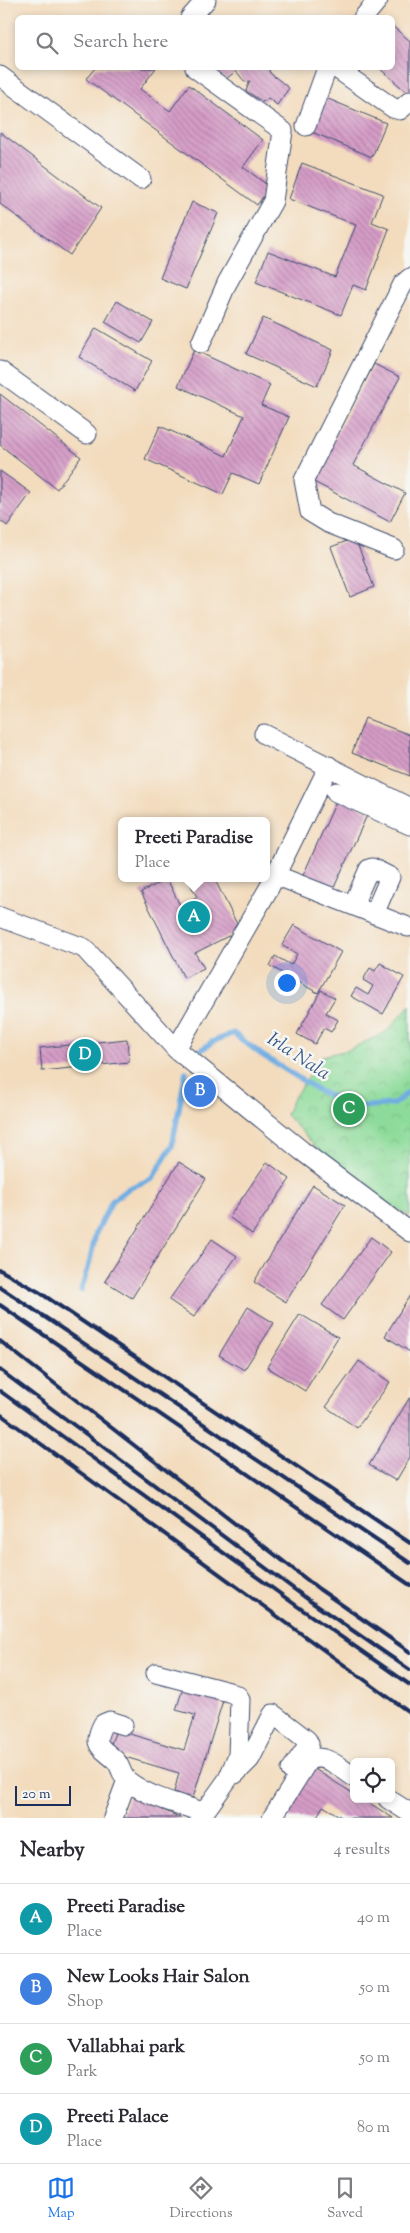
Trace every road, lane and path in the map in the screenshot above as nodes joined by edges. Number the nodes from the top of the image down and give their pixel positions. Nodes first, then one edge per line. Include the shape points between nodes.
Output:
1 (206, 0) edge
2 (378, 0) edge
3 (193, 15) edge
4 (366, 15) edge
5 (198, 70) edge
6 (327, 70) edge
7 (339, 70) edge
8 (0, 76) edge
9 (410, 101) edge
10 (306, 126) dead end
11 (141, 179) dead end
12 (410, 278) edge
13 (201, 343) dead end
14 (0, 371) edge
15 (87, 434) dead end
16 (394, 549) dead end
17 (264, 734) dead end
18 (329, 766) junction
19 (363, 783) junction
20 (336, 792) dead end
21 (355, 801) junction
22 (410, 808) edge
23 (410, 825) edge
24 (275, 875) junction
25 (352, 905) junction
26 (374, 914) junction
27 (0, 917) edge
28 (408, 927) dead end
29 (176, 1049) junction
30 (410, 1232) edge
31 (156, 1673) dead end
32 (123, 1725) dead end
33 (291, 1770) dead end
34 (350, 1775) edge
35 (127, 1780) junction
36 (228, 1780) junction
37 (394, 1803) edge
38 (410, 1813) edge
39 (201, 1815) edge
40 (113, 1818) edge
41 (272, 1818) edge

1 - 3 street
2 - 4 street
5 - 13 street via 282,131 273,201 226,283
6 - 10 street
7 - 9 street via 393,108 400,110
8 - 11 street
12 - 16 street via 403,284 304,480 310,512 328,523
14 - 15 street
17 - 18 street
18 - 19 street
18 - 24 street
19 - 21 street
19 - 22 street
20 - 21 street
21 - 23 street
24 - 25 street
24 - 29 street
25 - 26 street
25 - 26 street via 372,868 390,877
26 - 28 street
27 - 29 street via 84,948
29 - 30 street via 302,1151
31 - 36 street via 238,1696 241,1703 238,1756
32 - 35 street via 110,1720 103,1724 98,1742 99,1747 117,1762
33 - 36 street via 309,1744 273,1714 250,1759
34 - 41 street via 325,1759 313,1758
35 - 39 street via 159,1798
35 - 40 street
36 - 39 street
37 - 38 street

